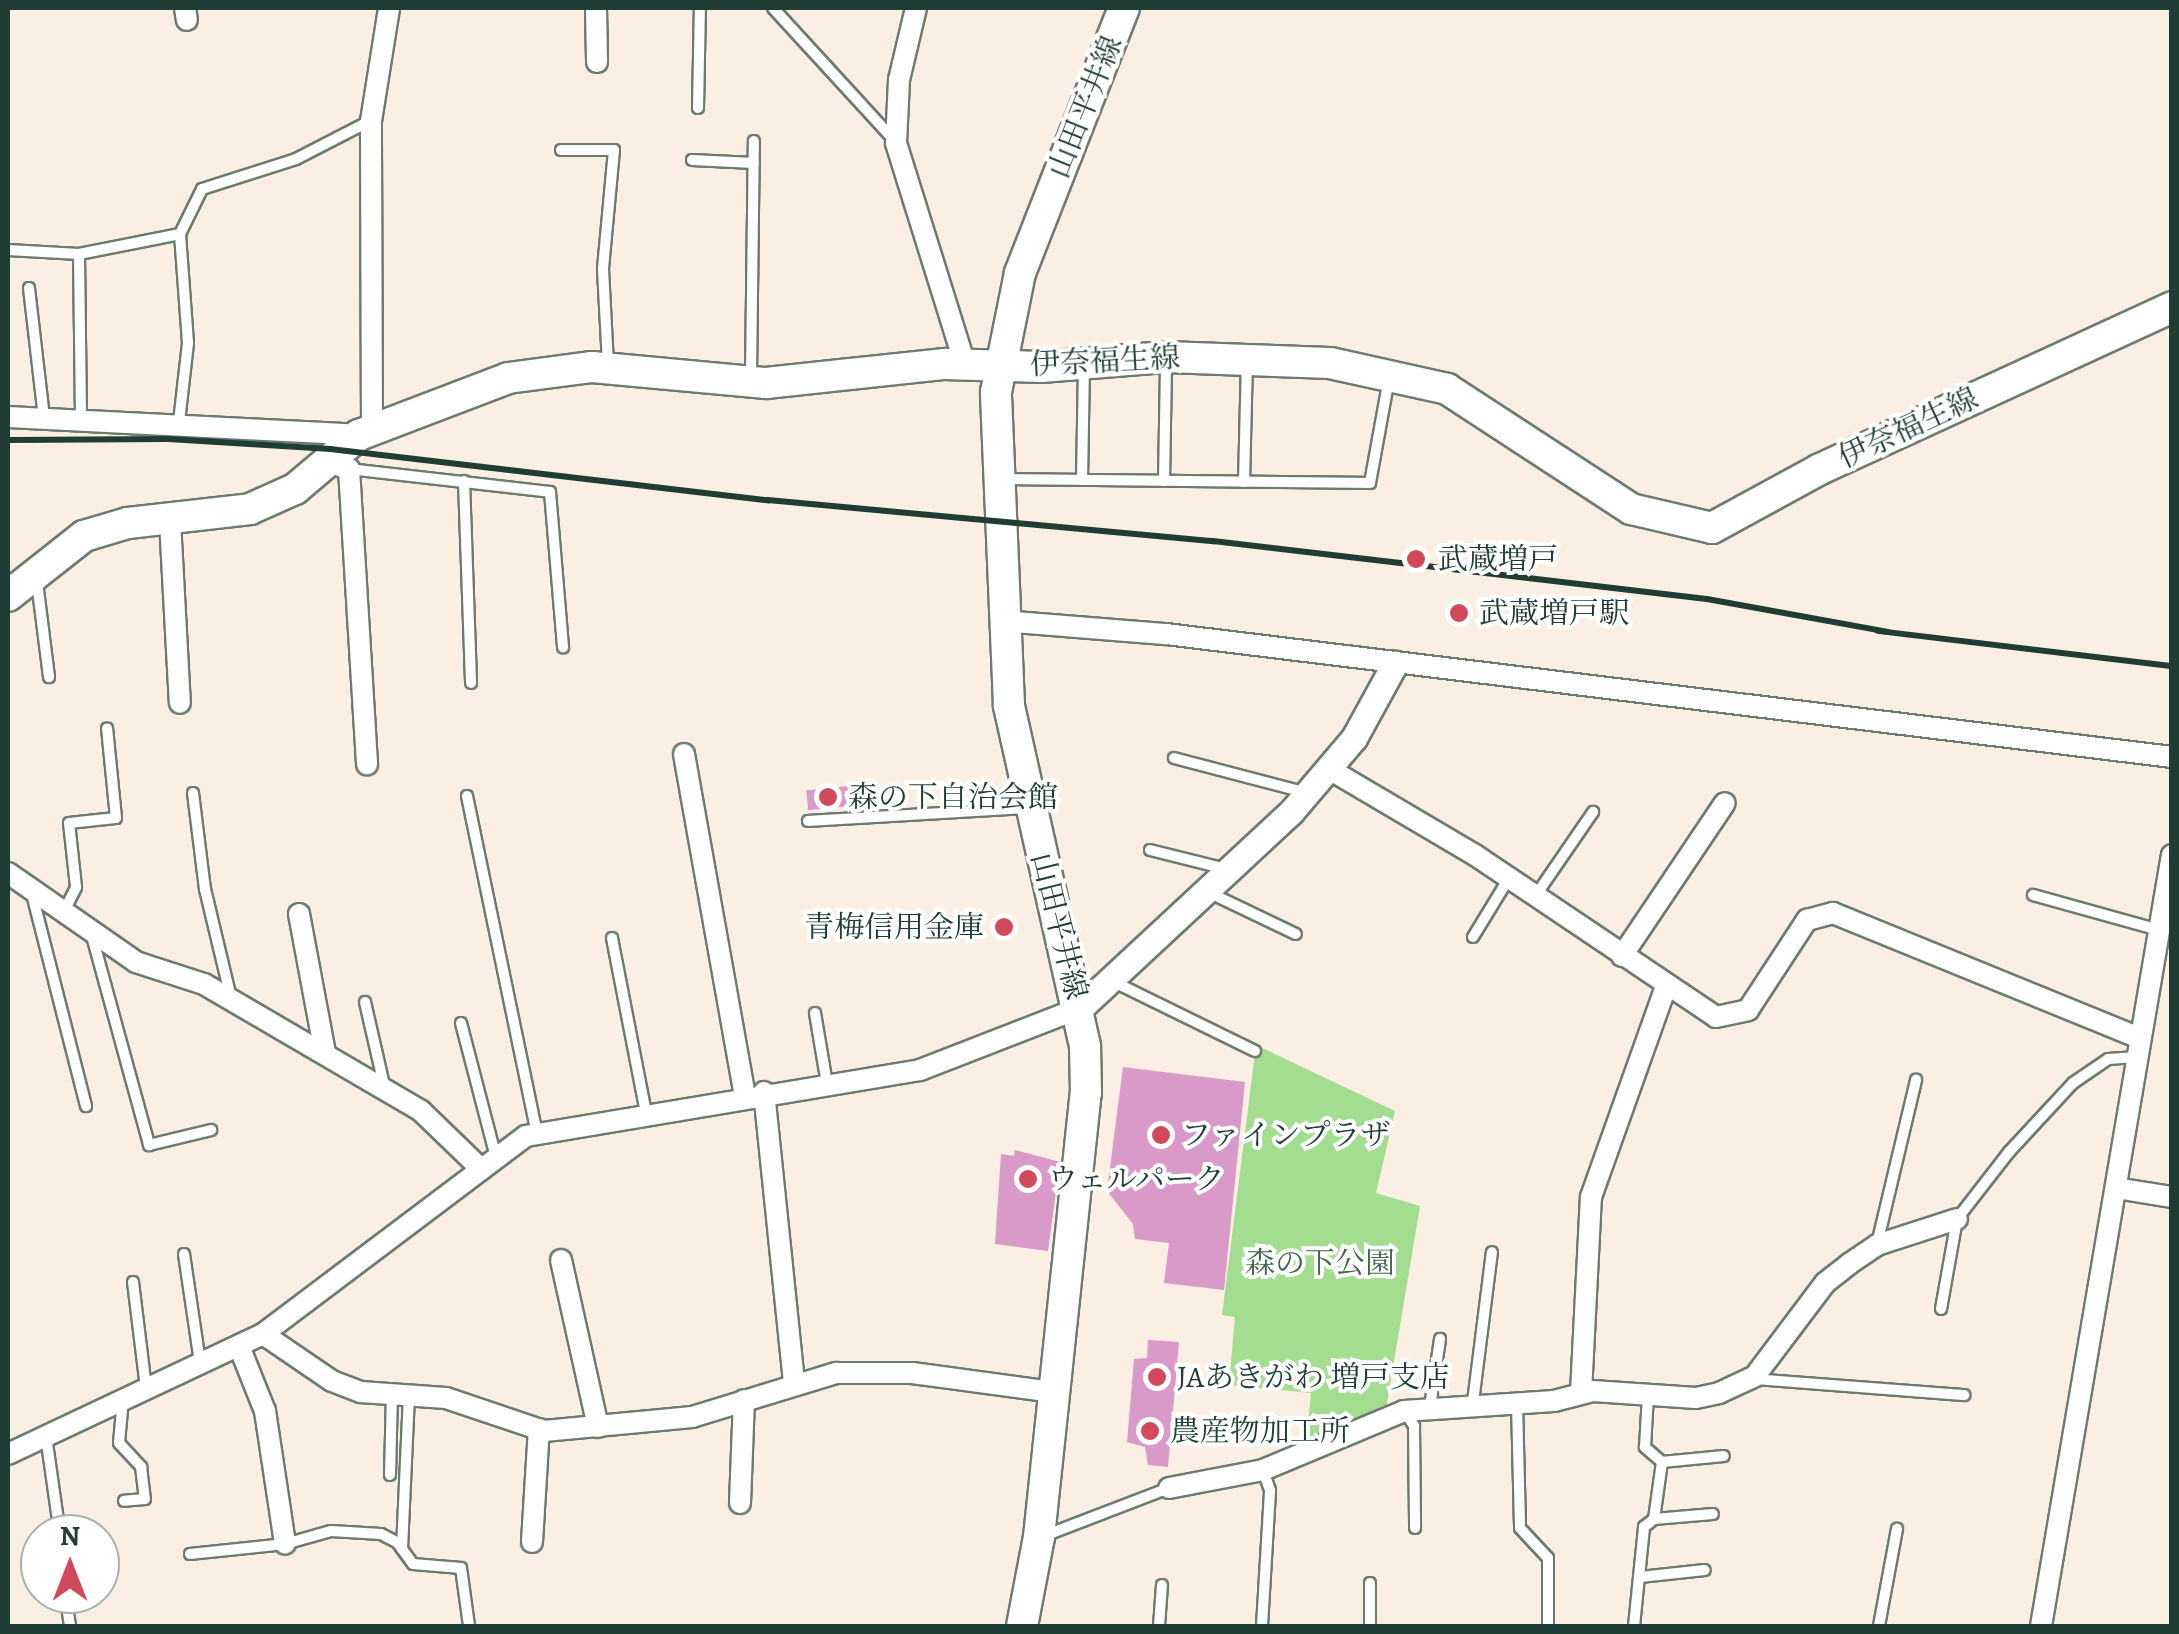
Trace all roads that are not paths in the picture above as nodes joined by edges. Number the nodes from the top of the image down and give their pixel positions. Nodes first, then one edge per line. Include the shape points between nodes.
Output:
1 (389, 8) edge
2 (596, 8) edge
3 (700, 8) edge
4 (774, 8) edge
5 (916, 8) edge
6 (1120, 9) edge
7 (597, 62) dead end
8 (698, 108) dead end
9 (370, 121) junction
10 (754, 140) dead end
11 (896, 143) junction
12 (562, 150) dead end
13 (692, 160) dead end
14 (754, 162) junction
15 (180, 234) junction
16 (8, 250) edge
17 (79, 254) junction
18 (29, 288) dead end
19 (2172, 307) edge
20 (1166, 357) junction
21 (1247, 357) junction
22 (1084, 363) junction
23 (965, 364) junction
24 (998, 365) junction
25 (608, 368) junction
26 (1390, 372) junction
27 (751, 382) junction
28 (8, 417) edge
29 (44, 417) junction
30 (81, 417) junction
31 (179, 422) junction
32 (365, 432) junction
33 (340, 466) junction
34 (1002, 478) junction
35 (464, 480) junction
36 (1082, 480) junction
37 (1164, 480) junction
38 (1244, 482) junction
39 (170, 521) junction
40 (36, 571) junction
41 (8, 596) edge
42 (1003, 621) junction
43 (564, 647) dead end
44 (1395, 663) junction
45 (49, 677) dead end
46 (470, 682) dead end
47 (180, 702) dead end
48 (107, 728) dead end
49 (684, 754) dead end
50 (1174, 758) dead end
51 (2172, 758) edge
52 (366, 764) dead end
53 (1329, 769) junction
54 (193, 793) dead end
55 (1308, 794) junction
56 (467, 796) dead end
57 (1724, 803) dead end
58 (1030, 808) junction
59 (1593, 812) dead end
60 (808, 821) dead end
61 (1150, 850) dead end
62 (2172, 856) edge
63 (1232, 871) junction
64 (8, 872) edge
65 (1509, 878) junction
66 (32, 893) junction
67 (1210, 893) junction
68 (2032, 895) dead end
69 (1535, 896) junction
70 (63, 914) junction
71 (299, 914) dead end
72 (2159, 930) junction
73 (1296, 934) dead end
74 (92, 935) junction
75 (612, 938) dead end
76 (1473, 938) dead end
77 (1622, 956) junction
78 (1113, 982) junction
79 (1666, 986) junction
80 (231, 999) junction
81 (366, 1002) dead end
82 (1080, 1008) junction
83 (815, 1012) dead end
84 (462, 1023) dead end
85 (2139, 1047) junction
86 (1255, 1051) dead end
87 (325, 1053) junction
88 (1916, 1080) dead end
89 (828, 1084) junction
90 (386, 1090) junction
91 (754, 1094) junction
92 (86, 1106) dead end
93 (646, 1113) junction
94 (211, 1130) dead end
95 (537, 1133) junction
96 (488, 1162) junction
97 (2116, 1188) junction
98 (2172, 1198) edge
99 (1957, 1219) junction
100 (1877, 1245) junction
101 (1492, 1252) dead end
102 (184, 1254) dead end
103 (562, 1260) dead end
104 (133, 1282) dead end
105 (1941, 1309) dead end
106 (263, 1334) junction
107 (1440, 1339) dead end
108 (239, 1346) junction
109 (200, 1362) junction
110 (1748, 1379) junction
111 (794, 1380) junction
112 (146, 1388) junction
113 (1052, 1392) junction
114 (1581, 1393) junction
115 (1648, 1394) junction
116 (1964, 1394) dead end
117 (401, 1396) junction
118 (122, 1398) junction
119 (744, 1400) junction
120 (1474, 1402) junction
121 (1517, 1402) junction
122 (1430, 1408) junction
123 (1404, 1411) junction
124 (598, 1427) junction
125 (539, 1429) junction
126 (46, 1436) junction
127 (8, 1454) edge
128 (1724, 1456) dead end
129 (1662, 1462) junction
130 (1263, 1470) junction
131 (390, 1474) dead end
132 (1169, 1488) joint
133 (124, 1501) dead end
134 (740, 1503) dead end
135 (57, 1514) edge
136 (1713, 1514) dead end
137 (1654, 1519) junction
138 (1415, 1528) dead end
139 (1897, 1529) dead end
140 (1039, 1537) junction
141 (532, 1542) dead end
142 (285, 1544) junction
143 (402, 1549) junction
144 (190, 1554) dead end
145 (1706, 1570) dead end
146 (1640, 1577) junction
147 (1370, 1583) dead end
148 (1162, 1585) dead end
149 (469, 1626) edge
150 (1022, 1626) edge
151 (1159, 1626) edge
152 (1262, 1626) edge
153 (1370, 1626) edge
154 (1548, 1626) edge
155 (1634, 1626) edge
156 (1880, 1626) edge
157 (2041, 1626) edge

1 - 9 street
2 - 7 street
3 - 8 lane
4 - 11 lane
5 - 11 street via 899,80
6 - 24 main road, 山田平井線 via 1020,273
9 - 15 lane via 296,159 202,189
9 - 32 street
10 - 14 lane
11 - 23 street
12 - 25 lane via 614,150 604,269
13 - 14 lane
14 - 27 lane
15 - 17 lane
15 - 31 lane via 188,343
16 - 17 lane
17 - 30 lane
18 - 29 lane
19 - 26 main road, 伊奈福生線 via 1820,469 1712,528 1643,514 1498,417 1447,389
20 - 21 main road, 伊奈福生線
20 - 22 main road, 伊奈福生線
20 - 37 lane
21 - 26 main road, 伊奈福生線
21 - 38 lane
22 - 24 main road, 伊奈福生線
22 - 36 lane
23 - 24 main road, 伊奈福生線
23 - 27 main road, 伊奈福生線
24 - 34 main road, 山田平井線
25 - 27 main road, 伊奈福生線
25 - 32 main road, 伊奈福生線 via 508,378
26 - 38 lane via 1370,484
28 - 29 street
29 - 30 street
30 - 31 street
31 - 32 street
32 - 33 main road, 伊奈福生線
33 - 35 lane
33 - 39 main road, 伊奈福生線 via 250,509
33 - 52 street
34 - 36 lane
34 - 42 main road, 山田平井線
35 - 43 lane via 550,492
35 - 46 lane
36 - 37 lane
37 - 38 lane
39 - 40 main road, 伊奈福生線 via 84,536
39 - 47 street
40 - 41 main road, 伊奈福生線
40 - 45 lane
42 - 44 street
42 - 58 main road, 山田平井線 via 1009,704
44 - 51 street
44 - 53 street
48 - 70 lane via 116,818 69,823 76,887
49 - 91 street
50 - 55 lane
53 - 55 street
53 - 65 street
54 - 80 lane via 205,889
55 - 63 street
56 - 95 lane
57 - 77 street
58 - 60 lane
58 - 82 main road, 山田平井線
59 - 69 lane
61 - 63 lane
62 - 72 street
63 - 67 street
64 - 66 street
65 - 69 street
65 - 76 lane
66 - 70 street
66 - 92 lane
67 - 73 lane
67 - 78 street
68 - 72 lane
69 - 77 street
70 - 74 street
71 - 87 street
72 - 85 street
74 - 80 street via 136,962
74 - 94 lane via 150,1145
75 - 93 lane
77 - 79 street
78 - 82 street
78 - 86 lane
79 - 85 street via 1716,1018 1734,1017 1748,1010 1806,920 1833,913
79 - 114 street via 1592,1197
80 - 87 street
81 - 90 lane
82 - 89 street via 920,1070
82 - 113 main road, 山田平井線 via 1086,1093
83 - 89 lane
84 - 96 lane
85 - 97 street
85 - 99 lane via 2073,1084
87 - 90 street
88 - 100 lane
89 - 91 street
90 - 96 street
91 - 93 street
91 - 111 street
93 - 95 street
95 - 96 street
96 - 106 street
97 - 98 street
97 - 157 street
99 - 100 street
99 - 105 lane
100 - 110 street via 1825,1284
101 - 120 lane
102 - 109 lane
103 - 124 street
104 - 112 lane
106 - 108 street
106 - 117 street via 332,1381
107 - 122 lane
108 - 109 street
108 - 142 street via 264,1411
109 - 112 street
110 - 115 street via 1696,1398
110 - 116 lane
111 - 113 street via 912,1372
111 - 119 street
112 - 118 street
113 - 140 main road, 山田平井線
114 - 115 street
114 - 121 street
115 - 129 lane via 1645,1447
117 - 125 street via 470,1404
117 - 131 lane
117 - 143 lane
118 - 126 street
118 - 133 lane via 120,1443 141,1467 145,1499
119 - 124 street via 692,1416 645,1416
119 - 134 street
120 - 121 street
120 - 122 street
121 - 154 lane via 1520,1528 1548,1558
122 - 123 street
123 - 130 street
123 - 138 lane via 1414,1426
124 - 125 street
125 - 141 street
126 - 127 street
126 - 135 lane
128 - 129 lane
129 - 137 lane
130 - 132 street
130 - 152 lane via 1270,1490
132 - 140 lane
136 - 137 lane
137 - 146 lane via 1644,1527
139 - 156 lane
140 - 150 main road, 山田平井線
142 - 143 lane via 331,1531 380,1534
142 - 144 lane
143 - 149 lane via 413,1564 460,1568
145 - 146 lane
146 - 155 lane
147 - 153 lane
148 - 151 lane

